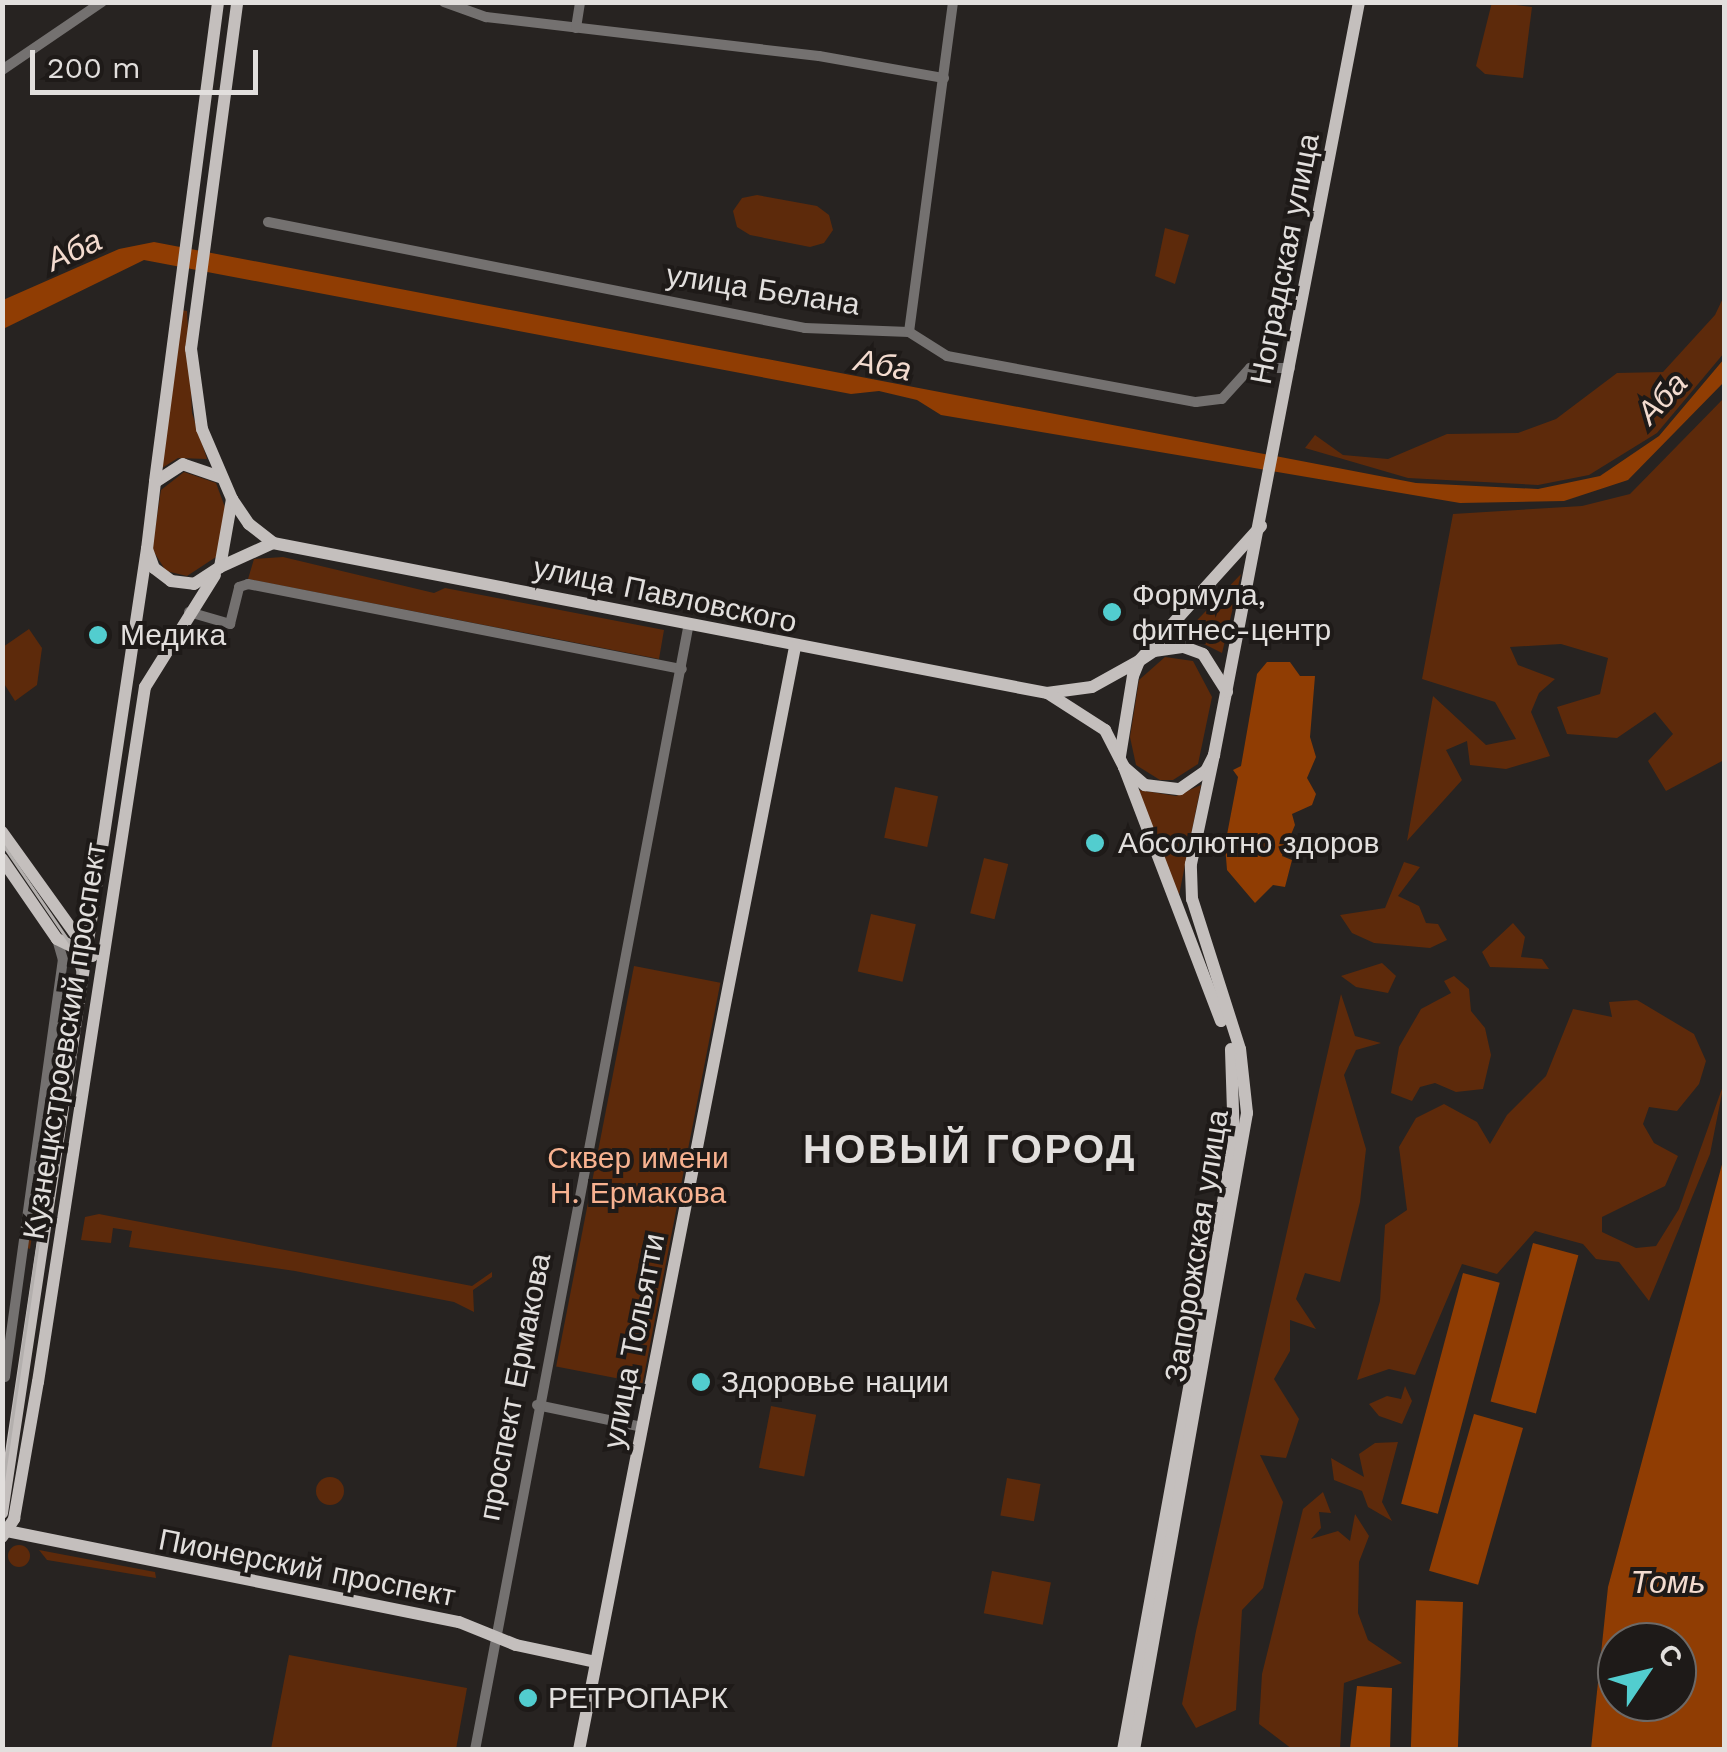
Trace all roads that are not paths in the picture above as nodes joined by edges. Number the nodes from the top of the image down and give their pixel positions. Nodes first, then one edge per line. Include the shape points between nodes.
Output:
1 (102, 2) edge
2 (218, 2) edge
3 (237, 2) edge
4 (444, 2) edge
5 (580, 2) edge
6 (953, 2) edge
7 (1360, 2) edge
8 (576, 28) junction
9 (2, 70) edge
10 (944, 78) junction
11 (268, 222) dead end
12 (910, 332) junction
13 (1290, 368) junction
14 (220, 477) junction
15 (155, 482) junction
16 (232, 498) junction
17 (1261, 526) junction
18 (273, 543) junction
19 (147, 550) junction
20 (218, 571) junction
21 (189, 612) junction
22 (689, 623) junction
23 (795, 648) junction
24 (1139, 661) junction
25 (682, 669) junction
26 (1047, 693) junction
27 (1228, 695) junction
28 (1214, 755) junction
29 (1122, 761) junction
30 (2, 832) edge
31 (2, 859) edge
32 (91, 911) junction
33 (67, 924) junction
34 (56, 938) junction
35 (104, 942) junction
36 (83, 953) junction
37 (98, 973) junction
38 (71, 1107) junction
39 (4, 1377) edge
40 (31, 1381) junction
41 (537, 1406) junction
42 (642, 1427) junction
43 (26, 1447) junction
44 (3, 1512) edge
45 (4, 1536) edge
46 (27, 1540) junction
47 (494, 1635) junction
48 (595, 1662) junction
49 (475, 1750) edge
50 (579, 1750) edge
51 (1123, 1750) edge
52 (1134, 1750) edge

1 - 9 street
2 - 15 main road
3 - 14 main road via 196,296 193,379
4 - 8 street via 486,16
5 - 8 street
6 - 10 street
7 - 13 main road, Ноградская улица
8 - 10 street
10 - 12 street
11 - 12 street, улица Белана via 804,328
12 - 13 street, улица Белана via 947,356 1209,404 1250,368
13 - 17 main road, Ноградская улица
14 - 15 main road via 183,464
14 - 16 main road
15 - 19 main road
16 - 18 main road
16 - 20 main road
17 - 24 main road
17 - 27 main road, Ноградская улица
18 - 20 main road
18 - 22 main road, улица Павловского
19 - 20 main road via 154,568 171,581 194,584
19 - 32 main road, Кузнецкстроевский проспект
20 - 21 main road, Кузнецкстроевский проспект
21 - 25 street via 230,624 239,587 248,584
21 - 35 main road, Кузнецкстроевский проспект via 146,687
22 - 23 main road, улица Павловского
22 - 25 street, проспект Ермакова
23 - 26 main road, улица Павловского
23 - 42 main road, улица Тольятти
24 - 26 main road, улица Павловского via 1092,688
24 - 27 main road via 1168,647 1203,654
24 - 29 main road
25 - 41 street, проспект Ермакова
26 - 29 main road, улица Павловского via 1090,716
27 - 28 main road
28 - 29 main road via 1206,771 1180,789 1145,785
28 - 52 main road, Запорожская улица via 1191,864 1192,899 1240,1049 1247,1114
29 - 51 main road, Запорожская улица via 1232,1051 1237,1114
30 - 33 main road
31 - 34 main road
32 - 33 main road via 83,926
32 - 36 main road, Кузнецкстроевский проспект
33 - 36 main road
34 - 36 main road
34 - 39 street via 63,960
35 - 36 main road
35 - 37 main road, Кузнецкстроевский проспект
36 - 37 main road
36 - 38 main road, Кузнецкстроевский проспект
37 - 38 main road, Кузнецкстроевский проспект
38 - 40 main road, Кузнецкстроевский проспект
39 - 40 street
40 - 43 main road, Кузнецкстроевский проспект
40 - 44 main road, Кузнецкстроевский проспект
41 - 42 street
41 - 47 street, проспект Ермакова
42 - 48 main road, улица Тольятти
43 - 45 main road, Кузнецкстроевский проспект
43 - 46 main road via 20,1531
44 - 45 main road, Кузнецкстроевский проспект
45 - 46 main road, Пионерский проспект
46 - 47 main road, Пионерский проспект via 446,1620
47 - 48 main road, Пионерский проспект
47 - 49 street, проспект Ермакова
48 - 50 main road, улица Тольятти

